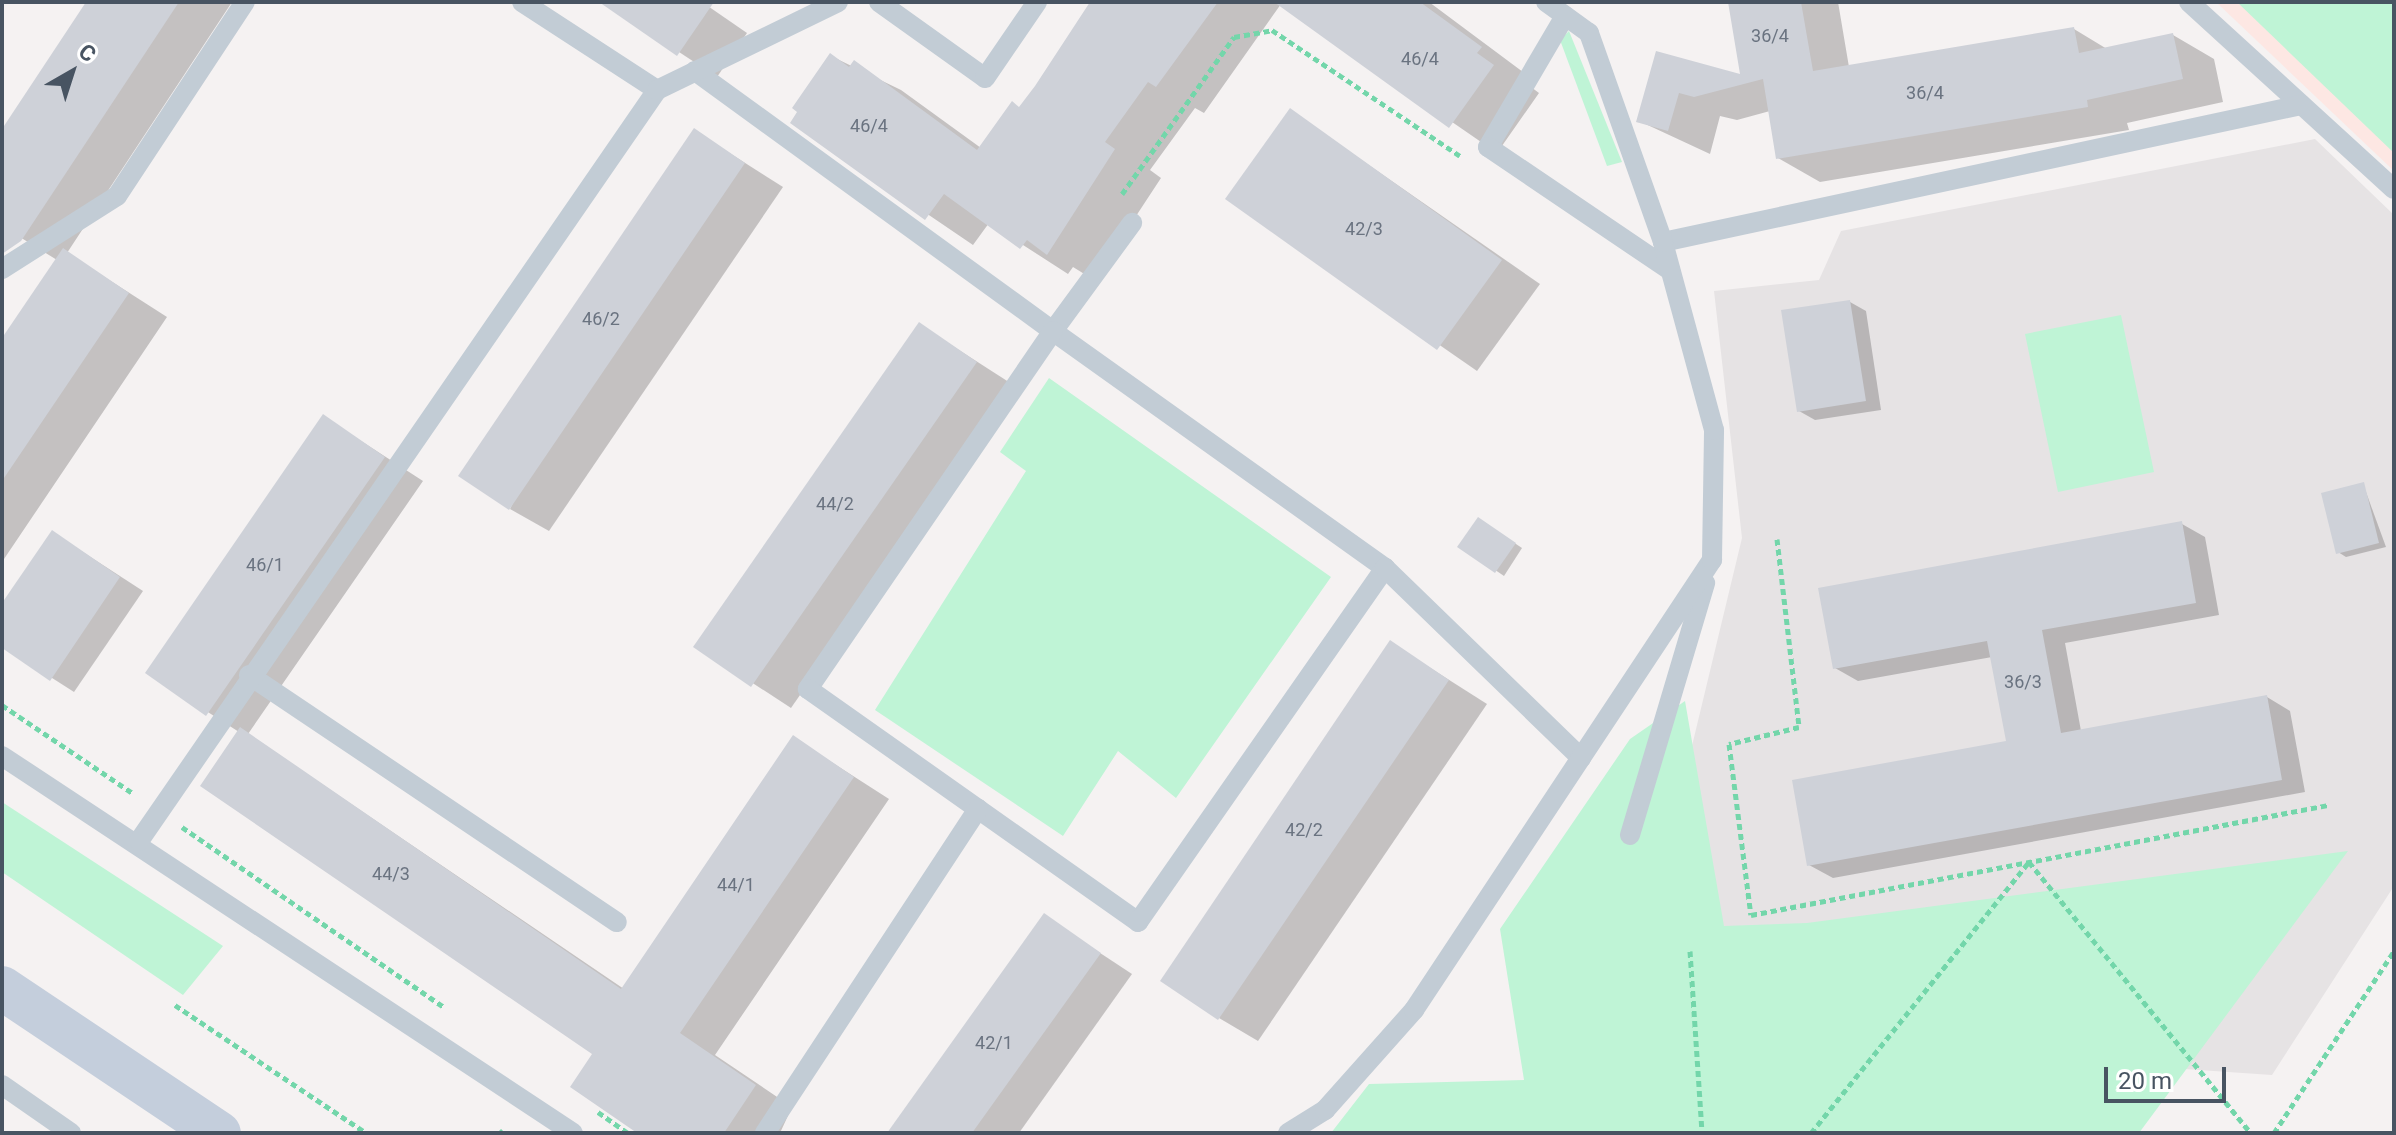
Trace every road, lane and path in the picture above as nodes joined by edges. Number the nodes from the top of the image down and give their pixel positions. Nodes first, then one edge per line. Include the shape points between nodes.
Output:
1 (245, 2) edge
2 (522, 2) edge
3 (879, 2) edge
4 (1037, 2) edge
5 (1546, 2) edge
6 (2189, 2) edge
7 (825, 4) edge
8 (1565, 16) junction
9 (695, 71) junction
10 (657, 90) junction
11 (2301, 105) junction
12 (1488, 147) junction
13 (2394, 189) edge
14 (1116, 203) dead end
15 (1132, 223) dead end
16 (1663, 242) junction
17 (2, 269) edge
18 (1670, 270) junction
19 (1053, 331) junction
20 (1777, 539) dead end
21 (1712, 560) junction
22 (1385, 568) junction
23 (249, 675) junction
24 (2, 705) edge
25 (2, 756) edge
26 (1581, 758) junction
27 (2328, 805) dead end
28 (978, 809) junction
29 (159, 811) junction
30 (1630, 835) dead end
31 (139, 841) junction
32 (2029, 862) junction
33 (617, 922) dead end
34 (1690, 951) dead end
35 (2394, 951) edge
36 (2, 988) edge
37 (175, 1005) dead end
38 (454, 1014) dead end
39 (2, 1085) edge
40 (590, 1107) dead end
41 (60, 1130) edge
42 (219, 1133) edge
43 (366, 1133) edge
44 (573, 1133) edge
45 (628, 1133) edge
46 (765, 1133) edge
47 (1288, 1133) edge
48 (1702, 1133) edge
49 (1811, 1133) edge
50 (2251, 1133) edge
51 (2274, 1133) edge

1 - 17 lane via 117,196
2 - 10 lane
3 - 4 lane via 985,78
5 - 8 lane
6 - 11 lane
7 - 9 lane
8 - 12 lane
8 - 16 lane via 1589,33
9 - 10 lane
9 - 19 lane
10 - 23 lane
11 - 13 lane
11 - 16 lane
12 - 14 path via 1457,156 1272,30 1234,37
12 - 18 lane
15 - 19 lane
16 - 18 lane
18 - 21 lane via 1714,430
19 - 22 lane
19 - 28 lane via 808,689
20 - 32 path via 1799,727 1729,744 1751,915
21 - 26 lane
21 - 30 lane
22 - 26 lane
22 - 28 lane via 1138,922
23 - 29 lane
23 - 33 lane
24 - 29 path
25 - 31 lane
26 - 47 lane via 1414,1010 1325,1110
27 - 32 path
28 - 46 lane
29 - 31 lane
29 - 38 path
31 - 44 lane
32 - 49 path
32 - 50 path
34 - 48 path
35 - 51 path
36 - 42 main road
37 - 43 path
39 - 41 lane
40 - 45 path

